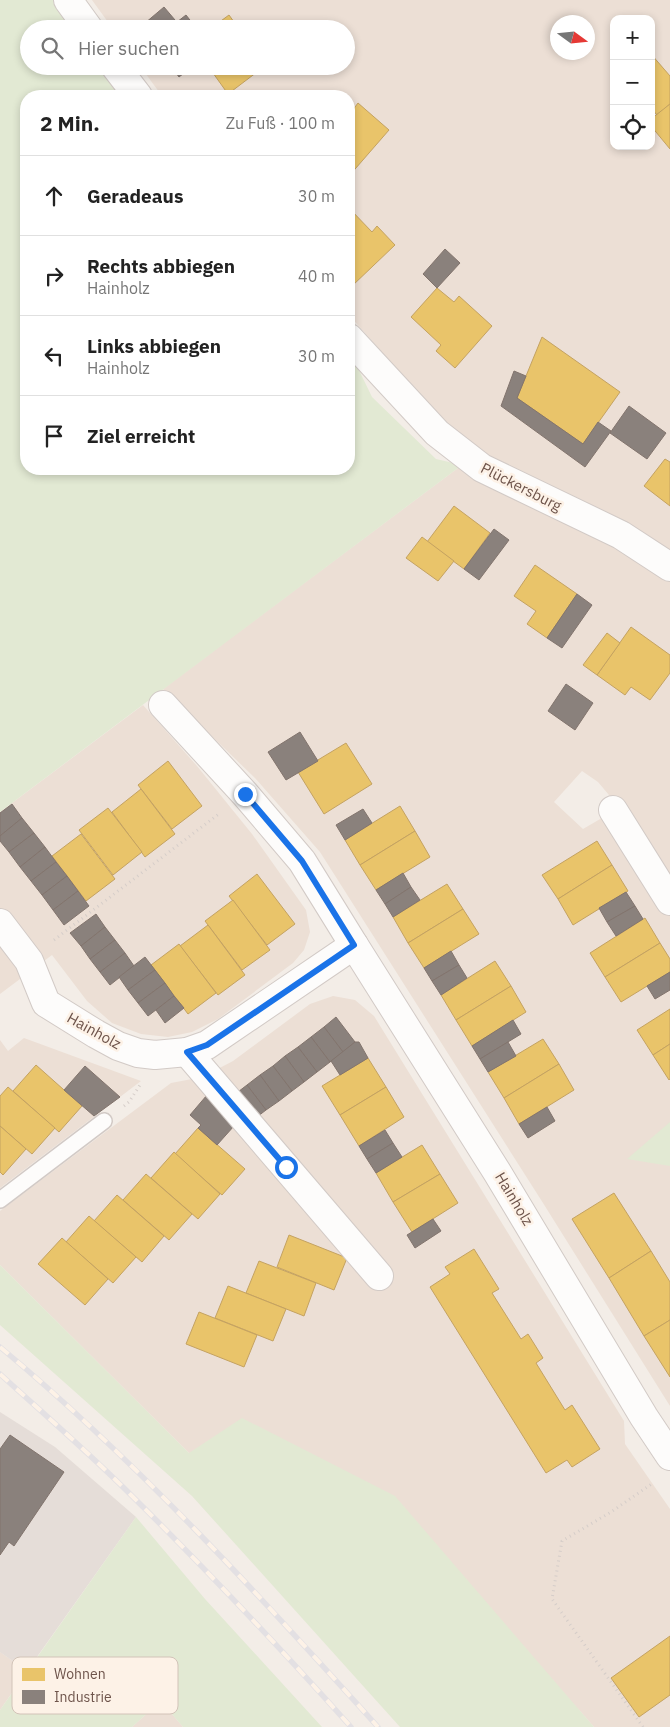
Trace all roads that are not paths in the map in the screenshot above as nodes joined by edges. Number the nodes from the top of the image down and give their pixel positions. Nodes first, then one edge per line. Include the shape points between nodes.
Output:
1 (68, 0) edge
2 (82, 20) edge
3 (122, 75) edge
4 (133, 90) edge
5 (355, 344) edge
6 (670, 567) edge
7 (162, 705) dead end
8 (613, 810) dead end
9 (670, 901) edge
10 (0, 923) edge
11 (354, 945) junction
12 (187, 1052) junction
13 (104, 1121) dead end
14 (0, 1200) edge
15 (379, 1276) dead end
16 (670, 1456) edge

1 - 2 street
3 - 4 street
5 - 6 street, Plückersburg via 437,433 482,468 621,535
7 - 11 street, Hainholz via 302,861
8 - 9 street
10 - 12 street, Hainholz via 29,961 46,1003 118,1046 138,1053
11 - 12 street, Hainholz via 207,1045
11 - 16 street, Hainholz
12 - 15 street
13 - 14 lane

